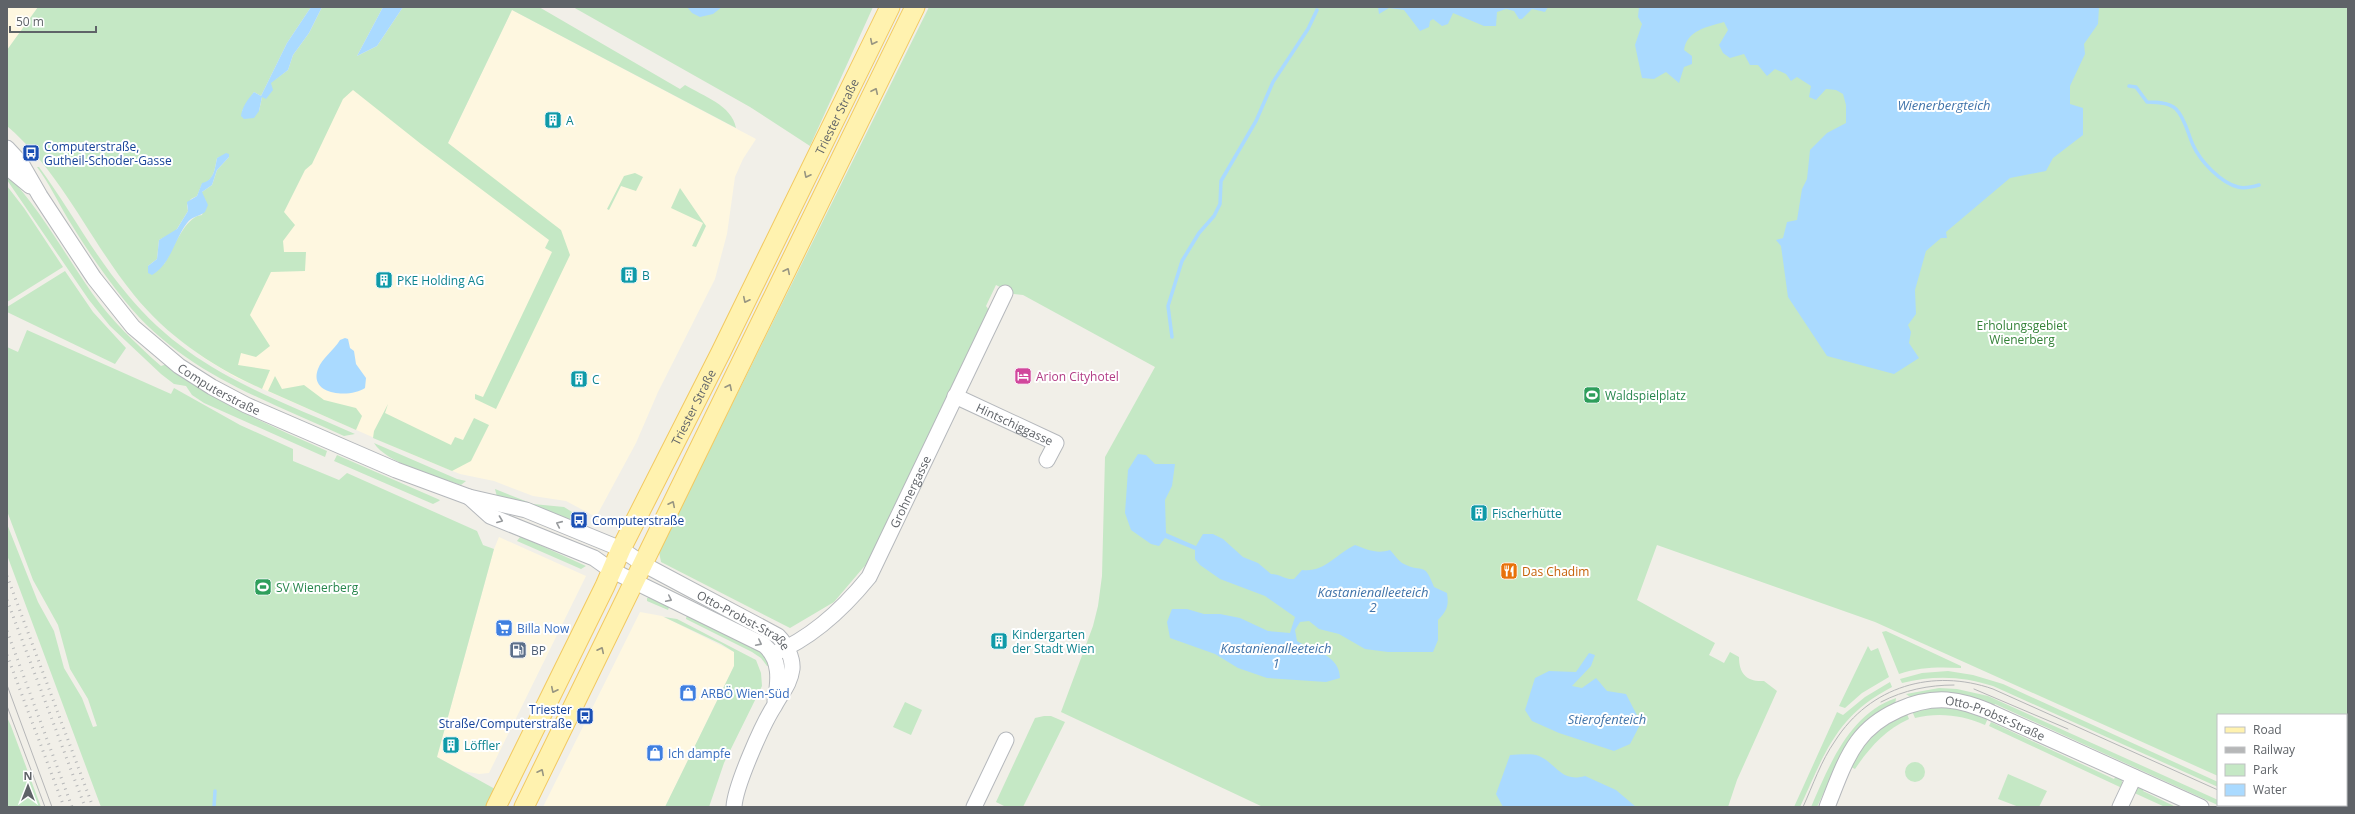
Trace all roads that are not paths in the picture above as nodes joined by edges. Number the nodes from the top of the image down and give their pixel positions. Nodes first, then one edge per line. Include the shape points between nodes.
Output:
1 (890, 7) edge
2 (915, 7) edge
3 (7, 148) edge
4 (7, 167) edge
5 (37, 192) junction
6 (1004, 293) dead end
7 (955, 396) junction
8 (1047, 460) dead end
9 (469, 497) junction
10 (621, 548) junction
11 (643, 564) junction
12 (612, 570) junction
13 (634, 582) junction
14 (780, 651) junction
15 (1006, 740) dead end
16 (2134, 777) junction
17 (496, 807) edge
18 (524, 807) edge
19 (734, 807) edge
20 (974, 807) edge
21 (1826, 807) edge
22 (2120, 807) edge
23 (2201, 807) edge

1 -> 10 main road, Triester Straße
11 -> 2 main road, Triester Straße
3 - 5 street, Computerstraße via 21,162
4 - 5 street, Computerstraße
5 - 9 street, Computerstraße via 94,278 133,327 179,366 246,405 396,470
6 - 7 street, Grohnergasse
7 - 8 street, Hintschiggasse via 1056,443
7 - 14 street, Grohnergasse via 869,577 835,614
10 -> 9 street, Computerstraße via 510,505
9 -> 12 street, Computerstraße via 490,516 594,558
10 - 11 street, Computerstraße
10 - 12 main road, Triester Straße
11 - 13 main road, Triester Straße
11 - 14 street, Otto-Probst-Straße via 772,632 782,640
12 - 13 street, Computerstraße
12 -> 17 main road, Triester Straße
13 -> 14 street, Otto-Probst-Straße
18 -> 13 main road, Triester Straße
14 - 19 street, Otto-Probst-Straße via 774,705 738,785
15 - 20 street
16 - 21 street, Otto-Probst-Straße via 1969,703 1946,700 1925,702 1893,713 1868,729 1858,741
16 - 22 street
16 - 23 street, Otto-Probst-Straße

